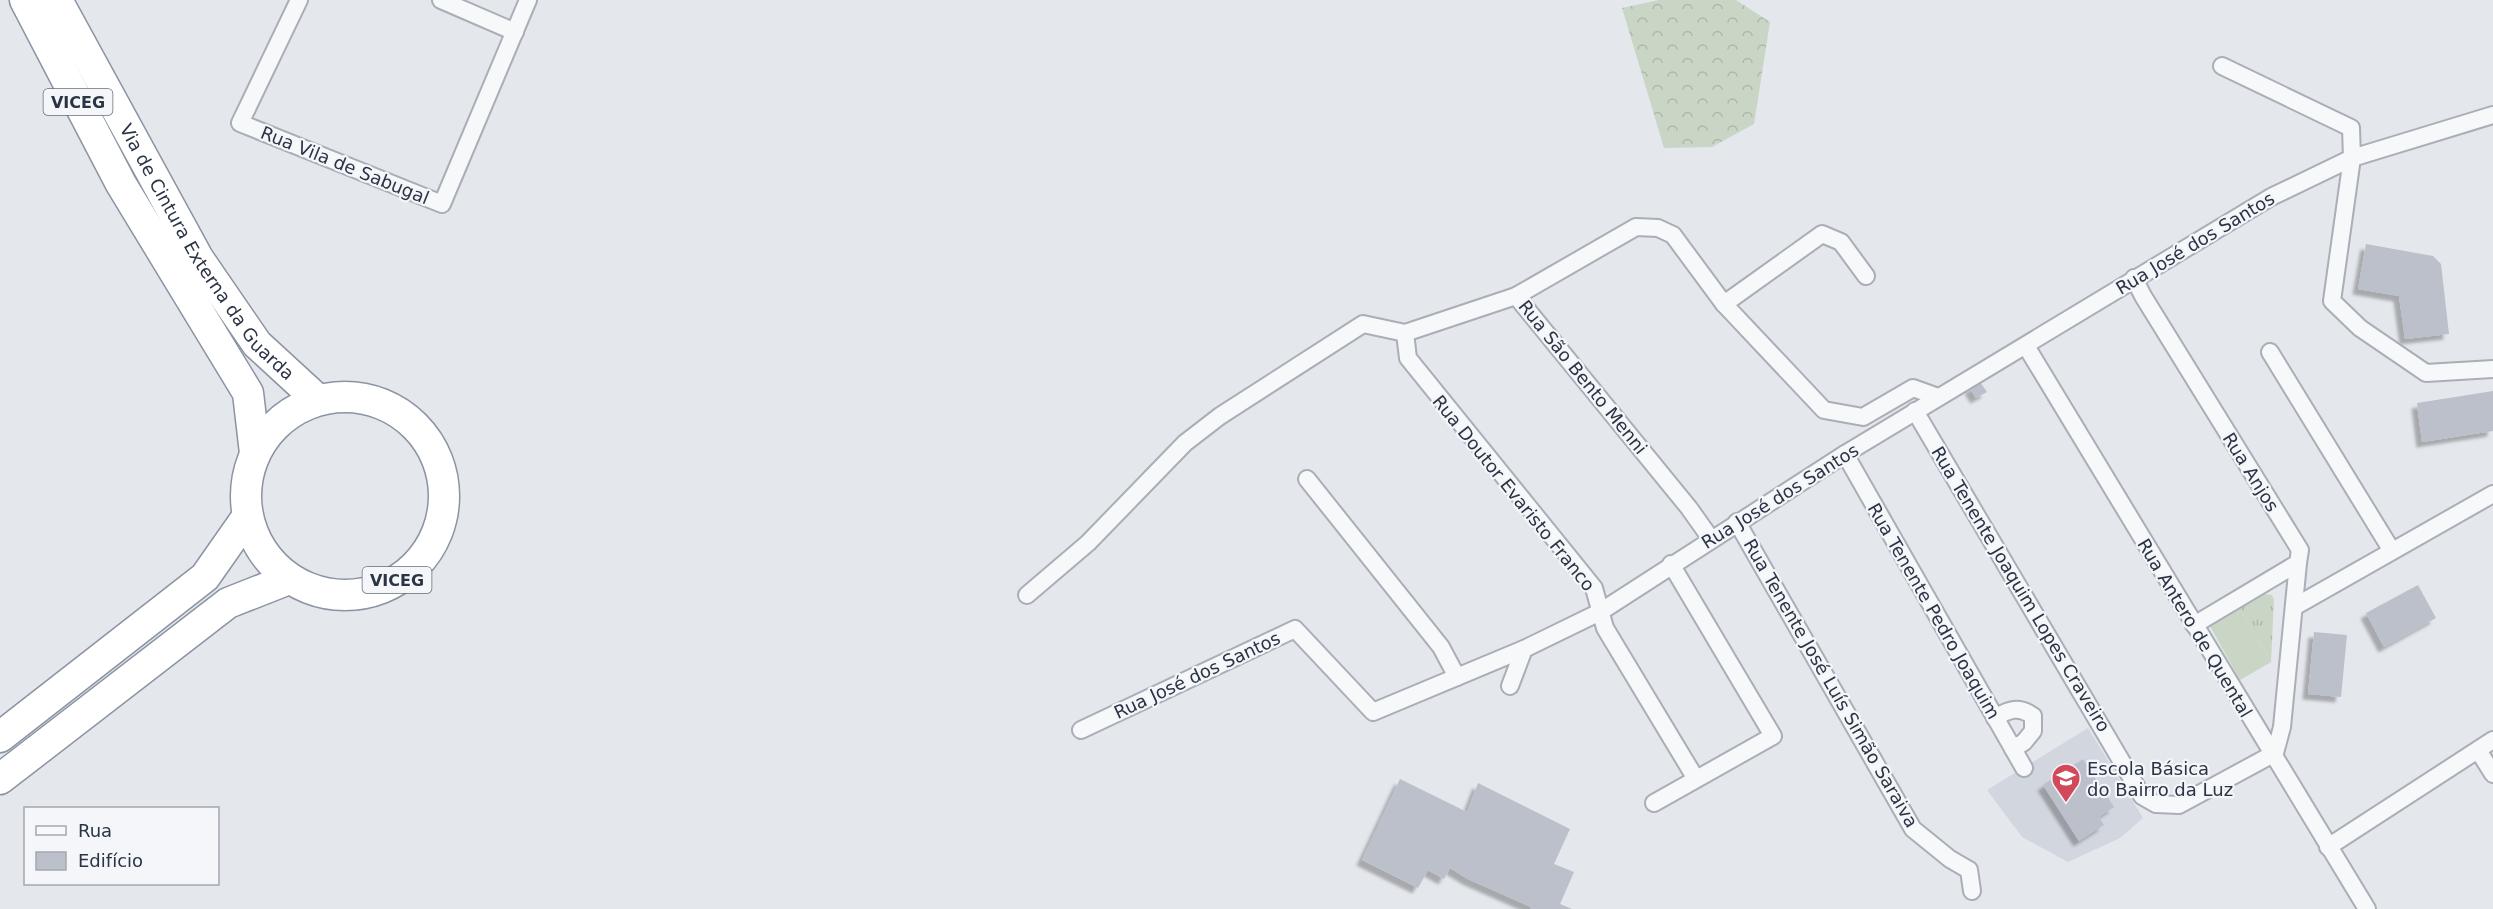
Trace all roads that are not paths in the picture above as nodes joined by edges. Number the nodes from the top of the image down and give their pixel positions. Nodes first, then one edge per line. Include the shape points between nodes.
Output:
1 (25, 0) edge
2 (57, 0) edge
3 (299, 0) edge
4 (441, 0) edge
5 (528, 0) edge
6 (515, 32) junction
7 (2222, 66) dead end
8 (2493, 115) edge
9 (2352, 158) junction
10 (1866, 276) dead end
11 (2134, 278) junction
12 (1516, 296) junction
13 (1724, 304) junction
14 (1405, 333) junction
15 (2026, 346) junction
16 (2270, 352) dead end
17 (2493, 369) edge
18 (1938, 397) junction
19 (318, 400) junction
20 (1916, 411) junction
21 (255, 453) junction
22 (1845, 454) junction
23 (1307, 479) dead end
24 (2493, 494) edge
25 (247, 517) junction
26 (1737, 522) junction
27 (1711, 539) junction
28 (2392, 551) junction
29 (2298, 563) junction
30 (1671, 564) junction
31 (289, 579) junction
32 (1027, 595) dead end
33 (2294, 607) junction
34 (1600, 612) junction
35 (2194, 625) junction
36 (1524, 649) junction
37 (1456, 677) junction
38 (1510, 686) dead end
39 (1995, 718) junction
40 (1082, 730) dead end
41 (0, 737) edge
42 (2493, 740) edge
43 (2013, 749) junction
44 (2478, 750) junction
45 (2275, 753) junction
46 (2024, 768) dead end
47 (2493, 774) edge
48 (0, 779) edge
49 (1696, 779) junction
50 (1654, 803) dead end
51 (2328, 847) junction
52 (1972, 891) dead end
53 (2367, 909) edge

1 - 21 highway, Via de Cintura Externa da Guarda / VICEG via 121,184 248,393
2 - 19 highway, Via de Cintura Externa da Guarda / VICEG via 198,258 257,344
3 - 6 street, Rua Vila de Sabugal via 240,123 442,204
4 - 6 street
5 - 6 street
7 - 9 street via 2351,128
8 - 9 street, Rua José dos Santos
9 - 11 street, Rua José dos Santos via 2271,197
9 - 17 street via 2332,301 2360,328 2426,373
10 - 13 street via 1841,242 1822,234
11 - 15 street, Rua José dos Santos
11 - 29 street, Rua Anjos via 2300,550
12 - 13 street, Rua São Bento Menni via 1636,227 1658,228 1673,235
12 - 14 street
12 - 27 street, Rua São Bento Menni
13 - 18 street, Rua São Bento Menni via 1824,410 1863,417 1913,388
14 - 32 street via 1363,324 1220,416 1185,443 1088,543
14 - 34 street, Rua Doutor Evaristo Franco via 1408,358 1594,588
15 - 18 street, Rua José dos Santos
15 - 35 street, Rua Antero de Quental
16 - 28 street
18 - 20 street, Rua José dos Santos
19 - 21 highway, Via de Cintura Externa da Guarda / VICEG via 285,417
19 - 31 highway, Via de Cintura Externa da Guarda / VICEG via 363,398 392,408 416,426 435,453 444,484 443,516 431,547 410,572 382,589 351,596 318,593
20 - 22 street, Rua José dos Santos
20 - 45 street, Rua Tenente Joaquim Lopes Craveiro via 2142,796 2156,804 2179,805
21 - 25 highway, Via de Cintura Externa da Guarda / VICEG via 246,484
22 - 26 street, Rua José dos Santos
22 - 39 street, Rua Tenente Pedro Joaquim
23 - 37 street via 1441,647
24 - 28 street
25 - 31 highway, Via de Cintura Externa da Guarda / VICEG via 255,541
25 - 41 highway via 205,577
26 - 27 street, Rua José dos Santos
26 - 52 street, Rua Tenente José Luís Simão Saraiva via 1913,829 1969,870
27 - 30 street, Rua José dos Santos
28 - 33 street
29 - 33 street, Rua Anjos
29 - 35 street
30 - 34 street, Rua José dos Santos
30 - 49 street via 1773,736
31 - 48 highway via 228,603
33 - 45 street, Rua Anjos via 2282,727
34 - 36 street, Rua José dos Santos
34 - 49 street, Rua Doutor Evaristo Franco via 1605,628
35 - 45 street, Rua Antero de Quental via 2259,734
36 - 37 street, Rua José dos Santos
36 - 38 street
37 - 40 street, Rua José dos Santos via 1373,712 1295,630
39 - 43 street, Rua Tenente Pedro Joaquim
39 - 43 street via 2008,710 2024,709 2033,716 2033,731
42 - 44 street
43 - 46 street, Rua Tenente Pedro Joaquim
44 - 47 street
44 - 51 street
45 - 51 street, Rua Antero de Quental
49 - 50 street
51 - 53 street, Rua Antero de Quental

